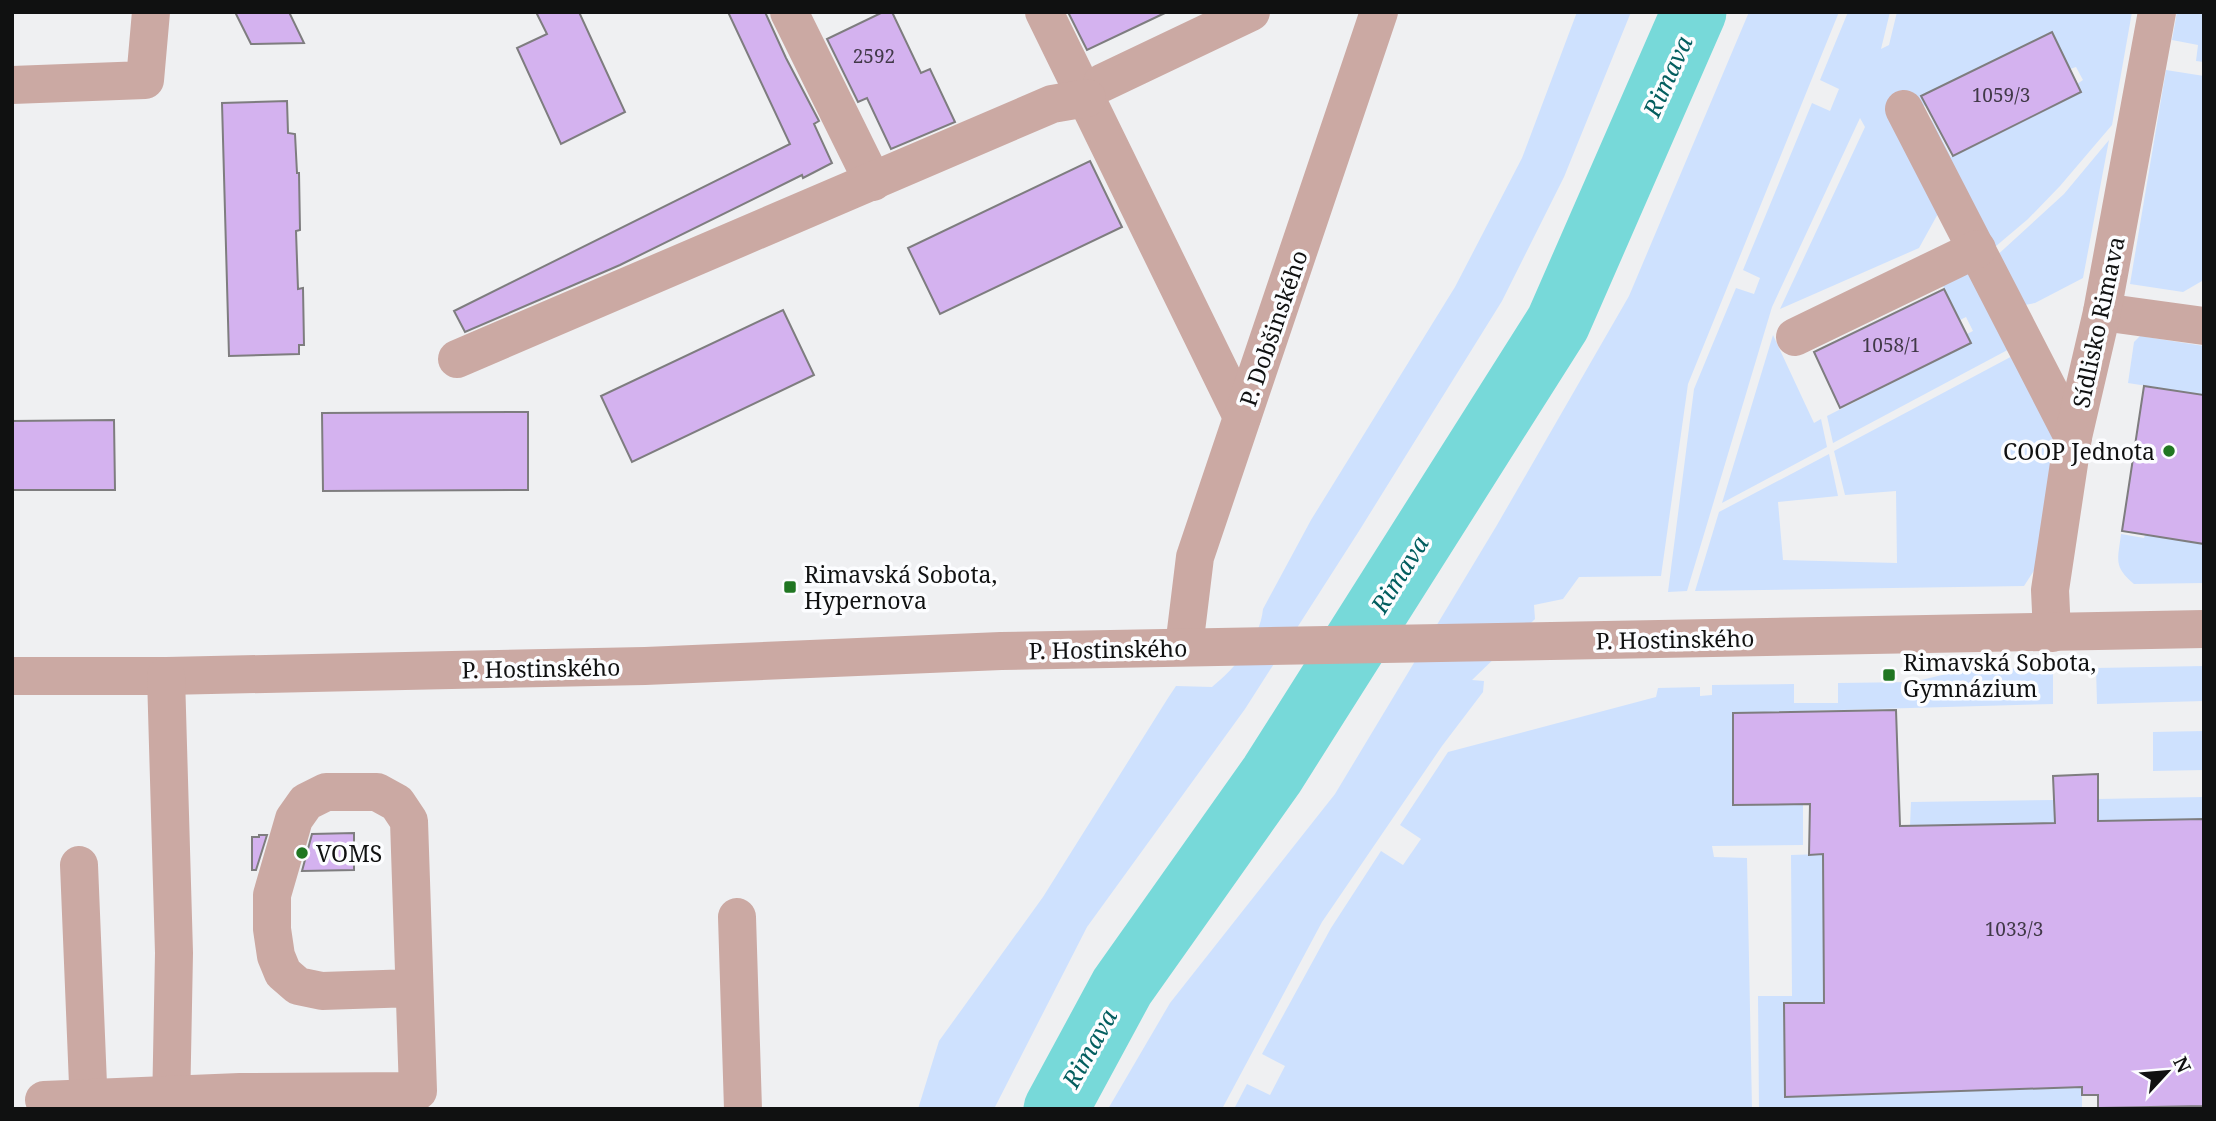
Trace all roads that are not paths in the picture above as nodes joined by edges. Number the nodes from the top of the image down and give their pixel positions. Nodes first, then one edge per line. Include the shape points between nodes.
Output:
1 (151, 12) edge
2 (789, 12) edge
3 (1044, 12) edge
4 (1251, 12) edge
5 (1379, 12) edge
6 (2157, 12) edge
7 (12, 85) edge
8 (1094, 91) junction
9 (1905, 109) dead end
10 (873, 181) junction
11 (1977, 249) junction
12 (2102, 312) junction
13 (2204, 326) edge
14 (1795, 337) dead end
15 (457, 359) dead end
16 (1242, 417) junction
17 (2073, 437) junction
18 (2204, 629) edge
19 (2052, 633) junction
20 (1201, 647) junction
21 (12, 676) edge
22 (166, 676) junction
23 (79, 866) dead end
24 (737, 917) dead end
25 (414, 988) junction
26 (44, 1100) dead end
27 (171, 1102) edge
28 (89, 1104) edge
29 (743, 1109) edge

1 - 7 street via 145,80
2 - 10 street
3 - 8 street
4 - 8 street
5 - 16 street, P. Dobšinského
6 - 12 street, Sídlisko Rimava
8 - 10 street via 1052,104
8 - 16 street
9 - 11 street
10 - 15 street
11 - 14 street
11 - 17 street
12 - 13 street
12 - 17 street, Sídlisko Rimava
16 - 20 street, P. Dobšinského via 1195,557
17 - 19 street, Sídlisko Rimava via 2050,590
18 - 19 street, P. Hostinského
19 - 20 street, P. Hostinského
20 - 22 street, P. Hostinského
21 - 22 street, P. Hostinského
22 - 27 street via 174,953
23 - 28 street
24 - 29 street
25 - 25 street via 409,821 397,803 377,792 326,792 306,802 294,819 272,895 276,956 283,973 298,986 322,991
25 - 27 street via 418,1091 240,1092
26 - 28 street
27 - 28 street

